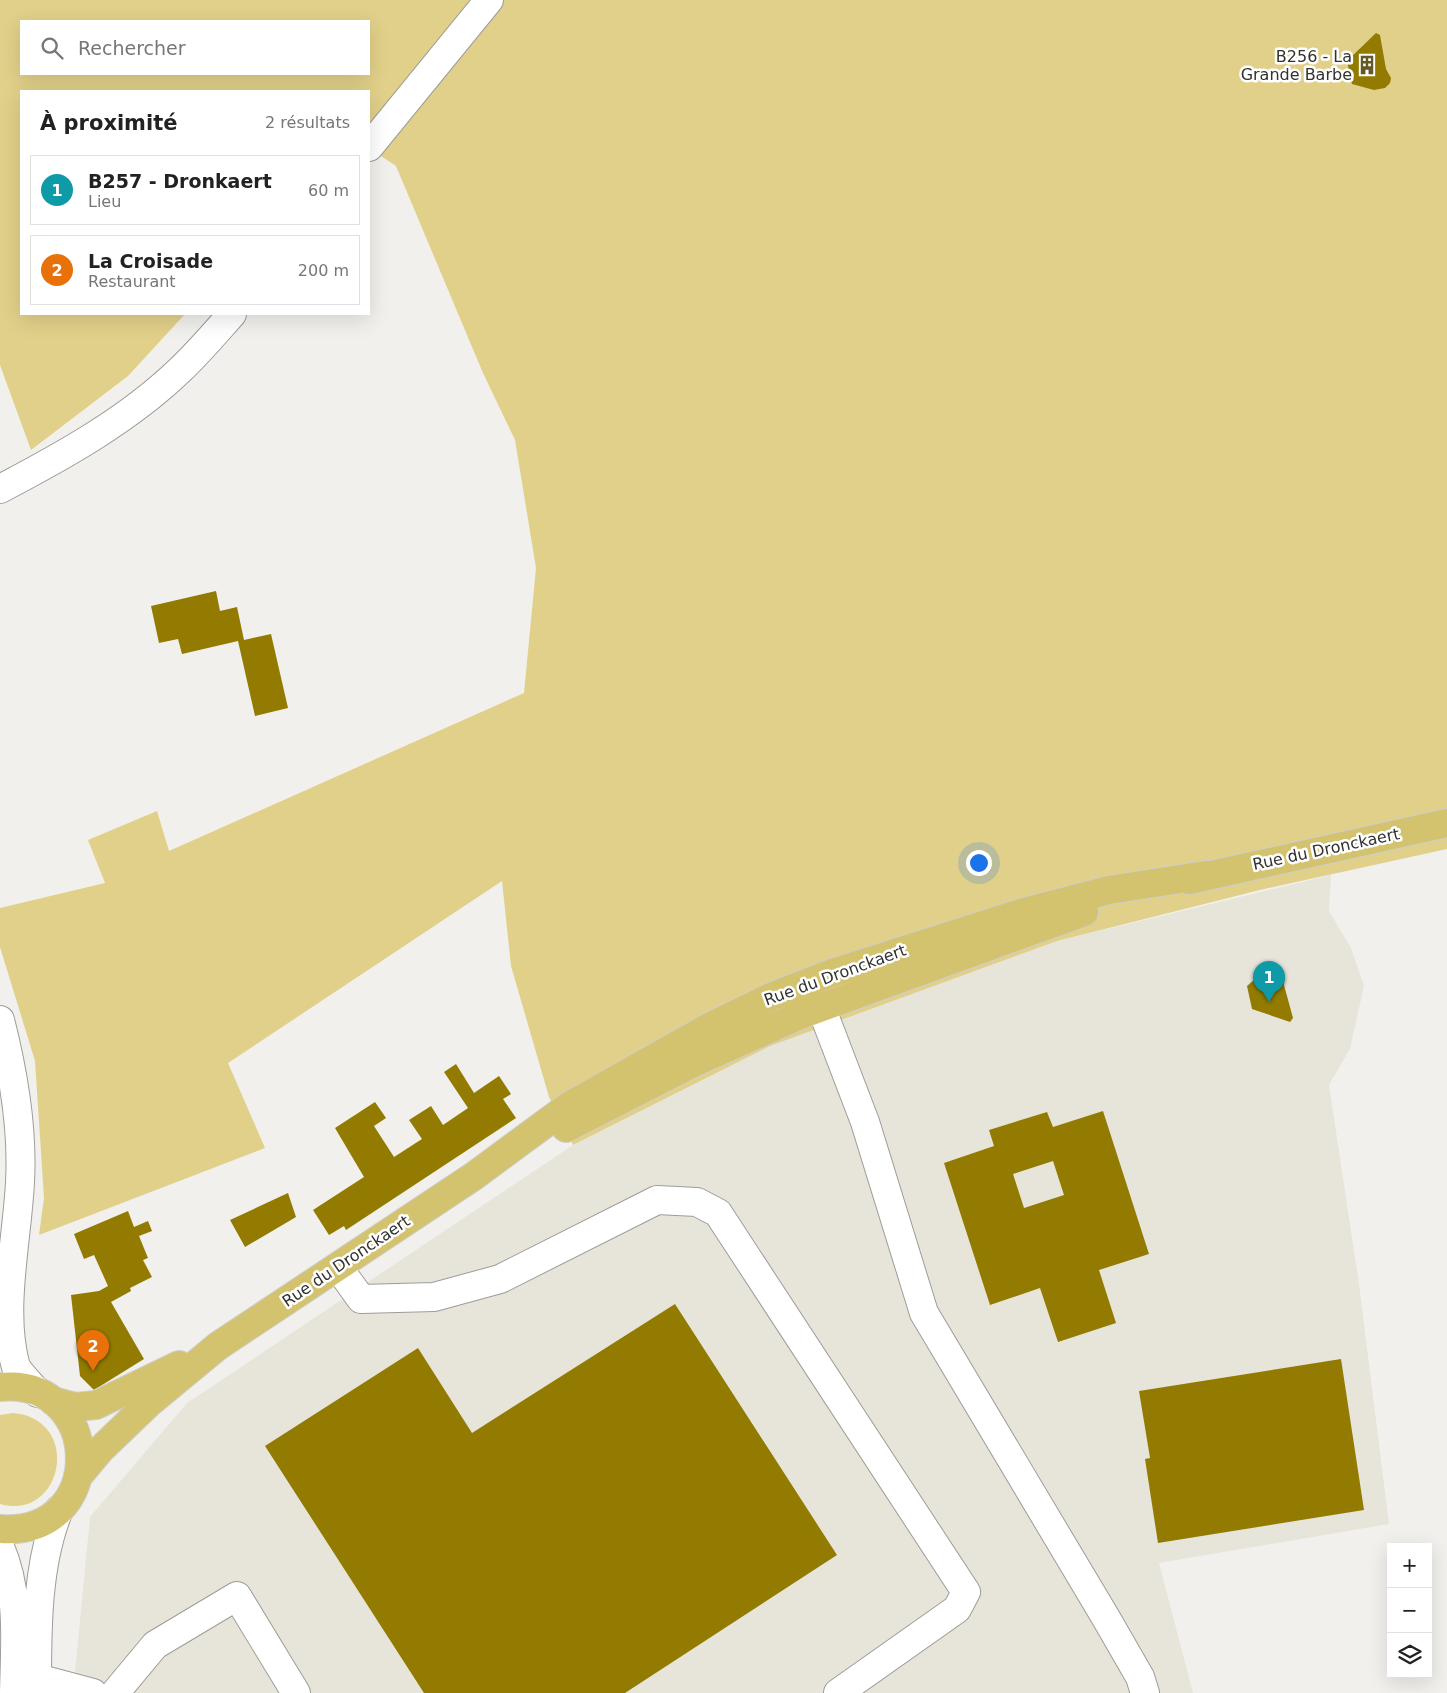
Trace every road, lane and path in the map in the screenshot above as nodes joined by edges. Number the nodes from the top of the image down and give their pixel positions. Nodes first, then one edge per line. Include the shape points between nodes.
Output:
1 (488, 0) edge
2 (370, 147) edge
3 (231, 315) edge
4 (0, 489) edge
5 (1447, 823) edge
6 (1206, 875) junction
7 (821, 1007) junction
8 (0, 1020) edge
9 (474, 1176) junction
10 (8, 1222) edge
11 (338, 1266) junction
12 (218, 1346) junction
13 (0, 1387) edge
14 (45, 1397) junction
15 (79, 1475) junction
16 (59, 1510) junction
17 (0, 1530) edge
18 (0, 1547) edge
19 (37, 1686) edge
20 (14, 1693) edge
21 (93, 1693) edge
22 (115, 1693) edge
23 (296, 1693) edge
24 (838, 1693) edge
25 (1144, 1693) edge

1 - 2 street
3 - 4 street via 180,371 155,392 102,431
5 - 6 main road, Rue du Dronckaert
6 - 7 main road, Rue du Dronckaert via 1096,908
6 - 9 main road, Rue du Dronckaert via 1109,890 1060,902 797,986 711,1026 598,1089 542,1125
7 - 9 main road, Rue du Dronckaert via 692,1063
7 - 25 street via 865,1122 924,1313 1106,1618 1140,1677
8 - 10 street via 21,1158 20,1184
9 - 11 main road, Rue du Dronckaert
10 - 14 street via 1,1294 3,1331 17,1368
11 - 12 main road, Rue du Dronckaert
11 - 24 street via 361,1299 434,1298 500,1279 657,1200 697,1202 718,1213 966,1592 957,1609
12 - 14 main road via 96,1405 75,1407
12 - 15 main road via 142,1410
13 - 14 main road via 22,1388
14 - 15 main road via 65,1413 77,1434 81,1458
15 - 16 main road via 74,1490
16 - 17 main road via 31,1527
16 - 19 street via 51,1534 40,1606
18 - 20 street via 14,1598
19 - 21 street
22 - 23 street via 155,1645 237,1596

